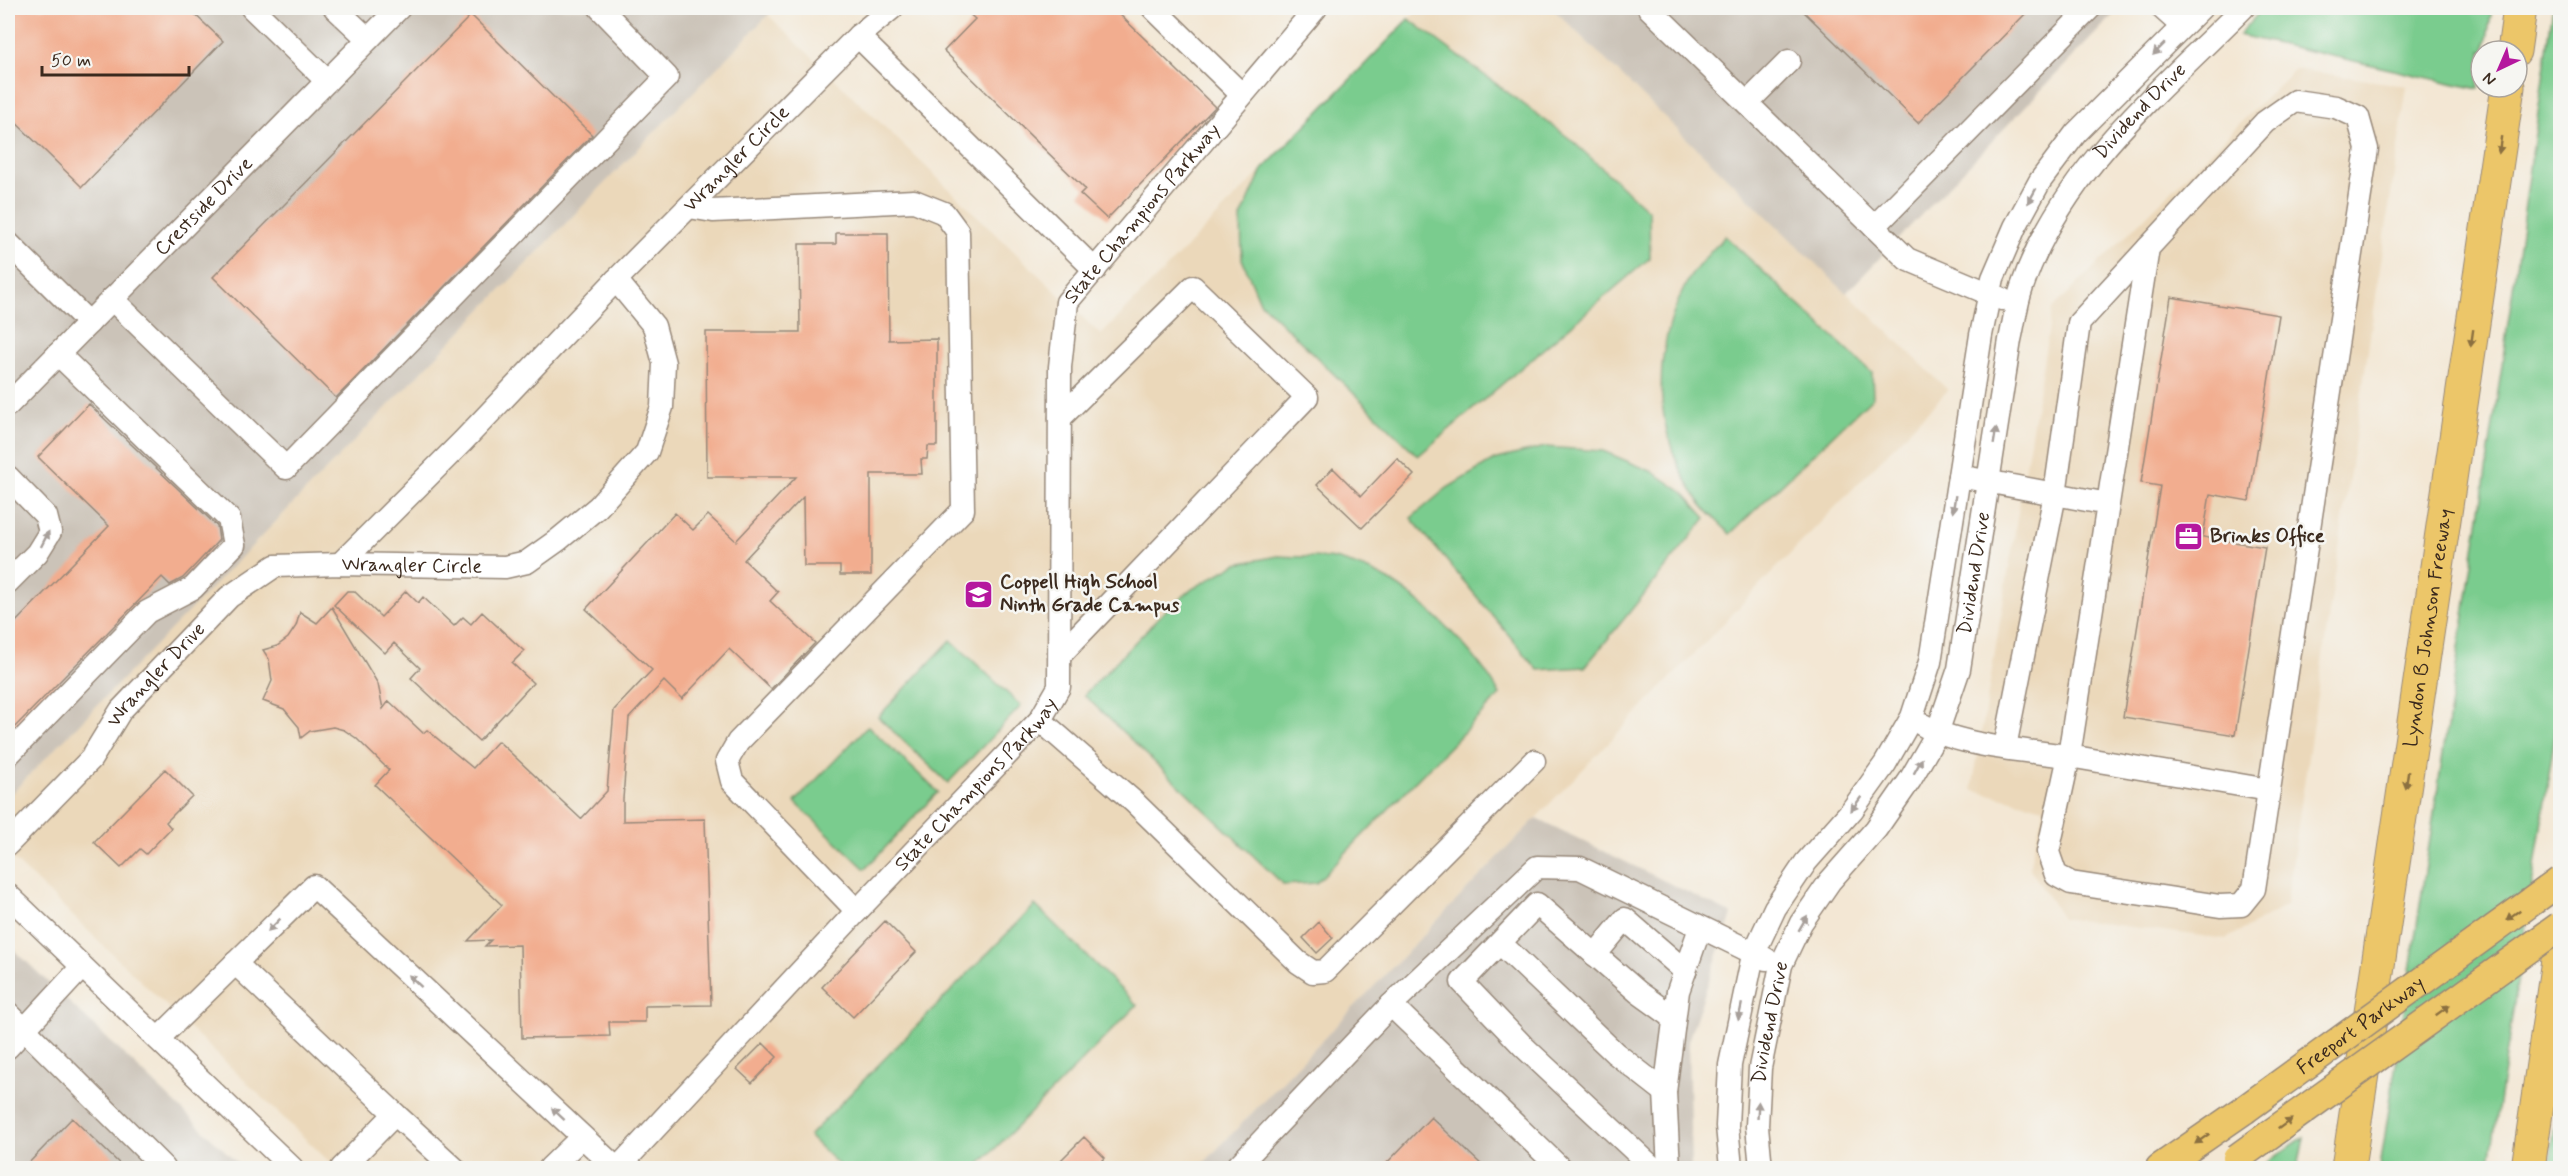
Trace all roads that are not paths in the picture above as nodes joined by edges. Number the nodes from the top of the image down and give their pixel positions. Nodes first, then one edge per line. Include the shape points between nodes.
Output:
1 (252, 8) edge
2 (335, 8) edge
3 (399, 8) edge
4 (600, 8) edge
5 (892, 8) edge
6 (1153, 8) edge
7 (1316, 8) edge
8 (1649, 8) edge
9 (2090, 8) edge
10 (2162, 8) edge
11 (2201, 8) edge
12 (2243, 8) edge
13 (2520, 8) edge
14 (2182, 26) junction
15 (858, 36) junction
16 (368, 39) junction
17 (2516, 39) edge
18 (1789, 61) dead end
19 (327, 81) junction
20 (1240, 98) junction
21 (2506, 99) edge
22 (1747, 103) junction
23 (689, 207) junction
24 (1874, 227) junction
25 (8, 243) edge
26 (2148, 248) junction
27 (1095, 270) junction
28 (616, 280) junction
29 (1989, 295) junction
30 (112, 299) junction
31 (2018, 304) junction
32 (89, 323) junction
33 (58, 354) junction
34 (8, 405) edge
35 (1060, 418) junction
36 (1959, 476) junction
37 (8, 477) edge
38 (1988, 480) junction
39 (2055, 494) junction
40 (2108, 504) junction
41 (340, 564) junction
42 (8, 582) edge
43 (1060, 655) junction
44 (1912, 717) junction
45 (1040, 720) junction
46 (1936, 733) junction
47 (2005, 747) junction
48 (8, 755) edge
49 (2069, 756) junction
50 (1534, 761) dead end
51 (2269, 790) junction
52 (8, 844) edge
53 (2560, 881) edge
54 (8, 895) edge
55 (857, 911) junction
56 (2560, 926) edge
57 (1700, 928) junction
58 (1500, 943) junction
59 (2560, 946) edge
60 (1595, 955) junction
61 (1753, 955) junction
62 (235, 963) junction
63 (1782, 965) junction
64 (82, 967) junction
65 (1685, 970) junction
66 (2376, 987) junction
67 (2560, 1000) edge
68 (1390, 1005) junction
69 (8, 1013) edge
70 (1674, 1018) junction
71 (25, 1029) junction
72 (158, 1039) junction
73 (8, 1047) edge
74 (1665, 1092) junction
75 (395, 1114) junction
76 (582, 1137) junction
77 (2230, 1163) edge
78 (2528, 1167) edge
79 (164, 1168) edge
80 (292, 1168) edge
81 (342, 1168) edge
82 (454, 1168) edge
83 (550, 1168) edge
84 (617, 1168) edge
85 (1236, 1168) edge
86 (1560, 1168) edge
87 (1653, 1168) edge
88 (1670, 1168) edge
89 (1731, 1168) edge
90 (1761, 1168) edge
91 (2160, 1168) edge
92 (2328, 1168) edge
93 (2348, 1168) edge

1 - 19 street
2 - 16 street
3 - 16 street, Crestside Drive
4 - 30 street via 667,77 286,468
5 - 15 street, Wrangler Circle
6 - 20 street
7 - 20 street, State Champions Parkway
8 - 22 street
9 - 24 street
10 - 14 street
11 - 14 street, Dividend Drive
12 - 31 street, Dividend Drive via 2099,153 2065,198 2042,240
13 - 17 highway
14 -> 29 street, Dividend Drive via 2076,133 2040,182 2015,227
15 - 23 street, Wrangler Circle
15 - 27 street
16 - 19 street, Crestside Drive
18 - 22 street
19 - 30 street, Crestside Drive
20 - 27 street, State Champions Parkway
21 -> 66 highway, Lyndon B Johnson Freeway
22 - 24 street
23 - 28 street, Wrangler Circle
23 - 55 street via 713,211 914,201 944,213 958,232 963,510 738,742 727,761 732,781
24 - 29 street via 1907,259
25 - 32 street
26 - 39 street via 2079,323
26 - 40 street
26 - 51 street via 2265,122 2295,101 2336,107 2358,117 2367,148
27 - 35 street, State Champions Parkway via 1067,303 1060,367
28 - 41 street, Wrangler Circle
28 - 41 street, Wrangler Circle via 654,326 664,363 662,407 647,452 598,507 527,562 505,567
29 - 31 street
29 - 36 street, Dividend Drive
30 - 32 street, Crestside Drive
38 -> 31 street, Dividend Drive
32 - 33 street, Crestside Drive
33 - 34 street, Crestside Drive
33 - 48 street via 229,519 234,544 193,588 147,612
35 - 43 street, State Champions Parkway
35 - 43 street via 1193,287 1307,397
36 - 38 street
36 -> 44 street, Dividend Drive via 1930,662
42 -> 37 street via 38,553 50,532 46,516
38 - 39 street
38 - 46 street, Dividend Drive via 1959,669
39 - 40 street
39 - 47 street
40 - 49 street
41 - 52 street, Wrangler Drive via 275,566 229,597 121,710 91,759
43 - 45 street, State Champions Parkway via 1059,687
44 - 46 street
44 -> 61 street, Dividend Drive via 1885,764 1852,810 1806,862 1775,908
45 - 50 street via 1134,802 1298,962 1313,972 1325,971
45 - 55 street, State Champions Parkway
46 - 47 street
63 -> 46 street, Dividend Drive via 1801,923 1830,881 1876,829
47 - 49 street
49 - 51 street
49 - 51 street via 2048,852 2056,875 2071,883 2220,906 2241,905 2254,889
53 -> 91 main road, Freeport Parkway, bridge
54 - 64 street
55 - 84 street, State Champions Parkway
77 -> 56 main road, Freeport Parkway, bridge
57 - 61 street
57 - 65 street
57 - 68 street via 1580,868 1537,867
58 - 60 street via 1538,904
58 - 74 street via 1615,1053
58 - 87 street via 1462,982 1522,1046
59 - 78 highway
60 - 65 street via 1625,919
60 - 70 street
61 - 63 street
61 -> 89 street, Dividend Drive via 1730,1065 1727,1126
62 - 72 street
62 - 75 street
76 -> 62 street via 314,886
90 -> 63 street, Dividend Drive via 1757,1126 1760,1068
64 - 71 street
64 - 72 street
65 - 70 street
66 - 92 highway
66 - 93 highway, Lyndon B Johnson Freeway
67 - 78 highway
68 - 85 street
68 - 86 street
69 - 71 street
70 - 74 street
71 - 73 street
71 - 79 street
72 - 80 street
74 - 88 street
75 - 81 street
75 - 82 street
76 - 83 street
76 - 84 street

